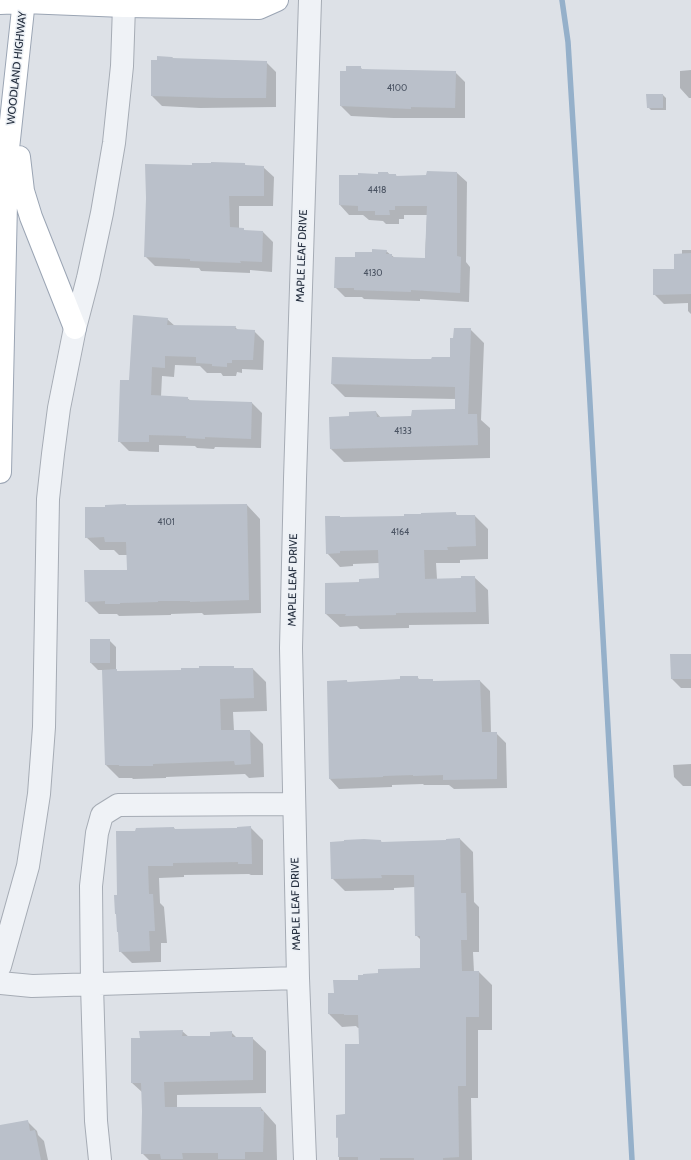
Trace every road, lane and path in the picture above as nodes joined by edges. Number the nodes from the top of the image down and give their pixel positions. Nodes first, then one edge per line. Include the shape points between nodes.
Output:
1 (277, 0) edge
2 (310, 0) edge
3 (24, 1) edge
4 (0, 3) edge
5 (124, 6) junction
6 (7, 102) edge
7 (74, 328) junction
8 (0, 472) edge
9 (294, 804) junction
10 (0, 966) edge
11 (298, 978) junction
12 (0, 983) edge
13 (92, 985) junction
14 (100, 1160) edge
15 (305, 1160) edge

1 - 5 main road via 259,8
2 - 9 street, MAPLE LEAF DRIVE via 294,494
3 - 4 main road
3 - 5 main road
3 - 6 main road, WOODLAND HIGHWAY
5 - 7 street via 122,66 114,143 88,278
6 - 7 main road via 23,191
6 - 8 main road, WOODLAND HIGHWAY
7 - 10 street via 59,408 48,499 44,727 40,794 28,866
9 - 11 street, MAPLE LEAF DRIVE
9 - 13 street via 118,805 102,815 97,833 91,886
11 - 13 street
11 - 15 street, MAPLE LEAF DRIVE
12 - 13 street via 32,986
13 - 14 street via 96,1121

